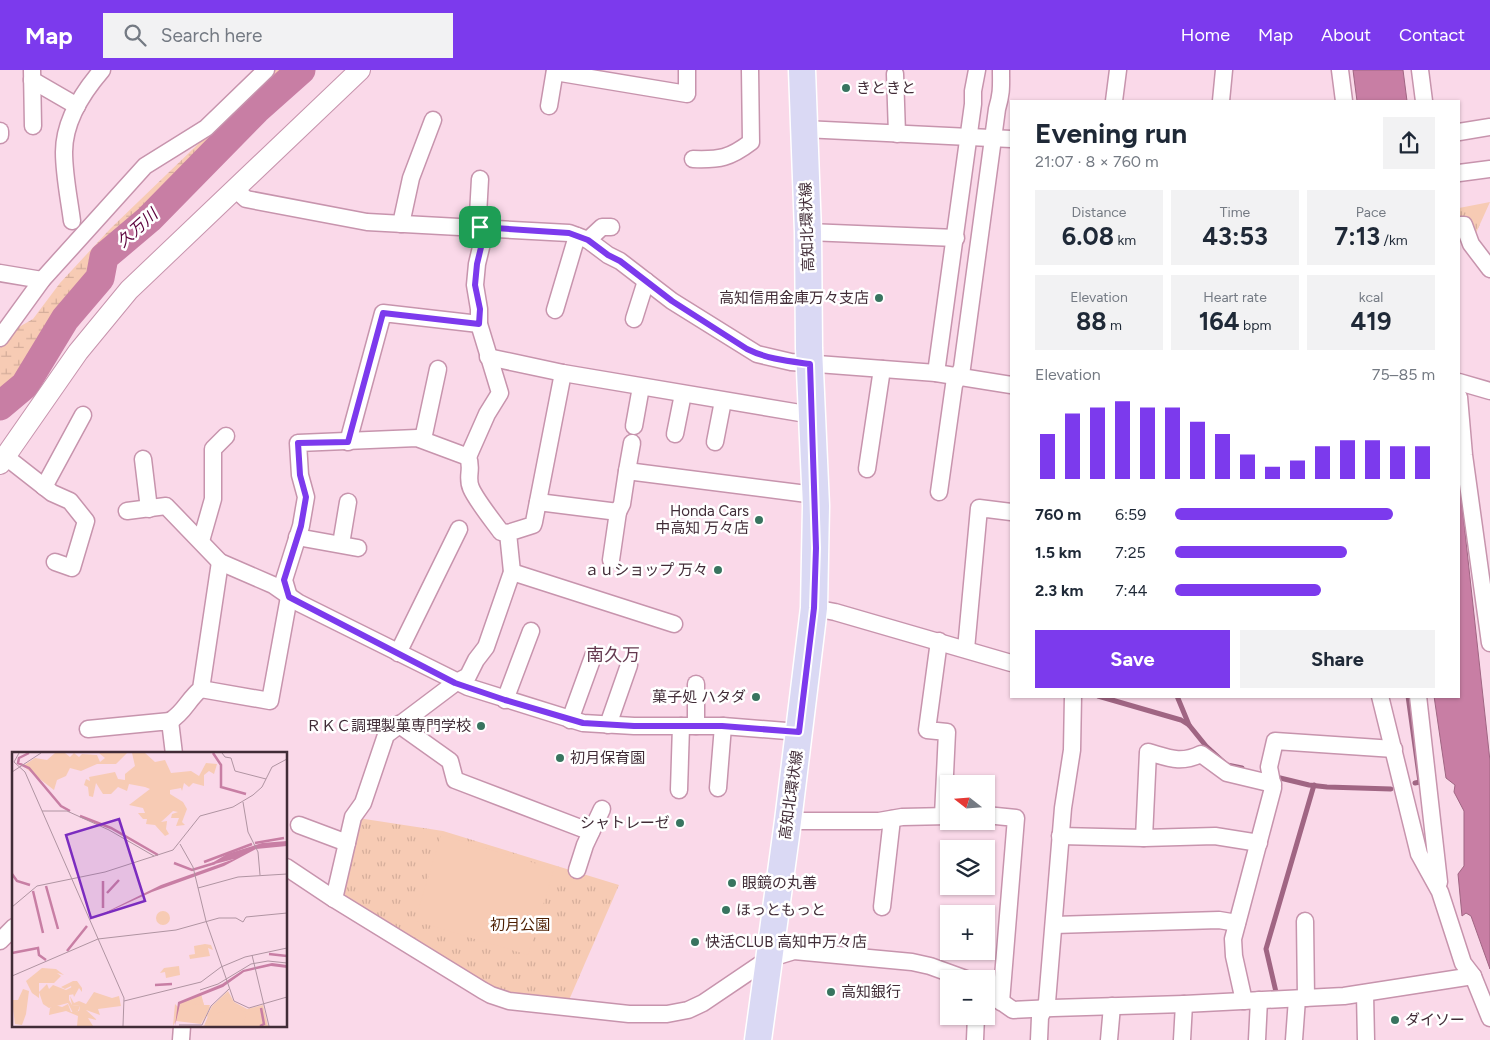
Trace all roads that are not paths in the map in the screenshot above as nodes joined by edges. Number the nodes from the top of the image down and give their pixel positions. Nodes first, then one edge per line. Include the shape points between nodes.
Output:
1 (102, 70) edge
2 (266, 70) edge
3 (360, 70) edge
4 (687, 70) edge
5 (750, 70) edge
6 (802, 70) edge
7 (977, 70) edge
8 (1001, 70) edge
9 (1118, 70) edge
10 (1224, 70) edge
11 (1340, 70) edge
12 (1420, 70) edge
13 (555, 71) edge
14 (895, 74) dead end
15 (32, 75) edge
16 (1114, 100) edge
17 (1221, 100) edge
18 (1344, 100) edge
19 (1424, 100) edge
20 (78, 106) junction
21 (549, 106) dead end
22 (433, 120) dead end
23 (33, 126) dead end
24 (1490, 127) edge
25 (804, 129) junction
26 (0, 131) edge
27 (1460, 132) edge
28 (896, 134) junction
29 (0, 135) edge
30 (968, 137) junction
31 (993, 138) junction
32 (1010, 139) edge
33 (694, 159) dead end
34 (1490, 170) edge
35 (1460, 174) edge
36 (480, 179) dead end
37 (235, 189) junction
38 (72, 221) dead end
39 (401, 224) junction
40 (1460, 225) edge
41 (480, 227) junction
42 (611, 228) dead end
43 (808, 232) junction
44 (583, 238) junction
45 (956, 238) junction
46 (1490, 268) edge
47 (0, 273) edge
48 (42, 280) junction
49 (646, 281) junction
50 (555, 310) dead end
51 (634, 319) dead end
52 (479, 324) junction
53 (0, 338) edge
54 (488, 357) junction
55 (810, 364) junction
56 (882, 368) junction
57 (438, 369) dead end
58 (564, 373) junction
59 (936, 373) junction
60 (957, 377) junction
61 (1460, 382) edge
62 (1010, 385) edge
63 (641, 387) junction
64 (1490, 391) edge
65 (683, 394) junction
66 (722, 401) junction
67 (1460, 409) edge
68 (83, 415) dead end
69 (812, 415) junction
70 (634, 426) dead end
71 (675, 434) dead end
72 (226, 436) dead end
73 (423, 439) junction
74 (348, 442) junction
75 (715, 442) dead end
76 (632, 443) dead end
77 (468, 457) junction
78 (143, 459) dead end
79 (3, 460) edge
80 (867, 469) dead end
81 (627, 471) junction
82 (44, 487) junction
83 (939, 492) dead end
84 (816, 495) junction
85 (348, 502) dead end
86 (538, 502) junction
87 (149, 509) junction
88 (127, 511) dead end
89 (618, 512) junction
90 (1010, 512) edge
91 (459, 529) dead end
92 (508, 533) junction
93 (298, 537) junction
94 (201, 541) junction
95 (341, 544) junction
96 (358, 548) dead end
97 (611, 560) dead end
98 (55, 562) dead end
99 (220, 562) junction
100 (512, 572) junction
101 (289, 597) junction
102 (814, 608) junction
103 (674, 624) dead end
104 (531, 631) dead end
105 (939, 641) junction
106 (1490, 643) edge
107 (966, 649) junction
108 (398, 653) junction
109 (594, 654) dead end
110 (1010, 663) edge
111 (629, 665) dead end
112 (455, 683) junction
113 (696, 684) dead end
114 (201, 689) junction
115 (1073, 698) edge
116 (1381, 698) edge
117 (1418, 698) edge
118 (505, 700) junction
119 (570, 720) junction
120 (170, 721) junction
121 (398, 724) junction
122 (608, 724) junction
123 (689, 726) junction
124 (722, 726) junction
125 (88, 729) dead end
126 (799, 732) junction
127 (1394, 749) junction
128 (174, 752) edge
129 (946, 775) edge
130 (1271, 778) junction
131 (718, 788) dead end
132 (679, 790) dead end
133 (602, 809) dead end
134 (940, 816) edge
135 (995, 816) edge
136 (892, 819) junction
137 (788, 821) junction
138 (299, 825) dead end
139 (591, 832) junction
140 (1060, 836) junction
141 (1144, 838) junction
142 (347, 843) junction
143 (1259, 843) junction
144 (288, 868) edge
145 (576, 870) dead end
146 (1440, 892) junction
147 (334, 899) junction
148 (882, 907) dead end
149 (1305, 921) dead end
150 (1237, 923) junction
151 (1054, 925) junction
152 (12, 929) edge
153 (0, 941) edge
154 (768, 959) junction
155 (941, 970) edge
156 (1473, 976) junction
157 (1365, 994) junction
158 (995, 998) edge
159 (1301, 998) junction
160 (1251, 1000) junction
161 (1001, 1002) junction
162 (1184, 1004) junction
163 (1112, 1006) junction
164 (1044, 1009) junction
165 (1490, 1018) edge
166 (976, 1025) edge
167 (758, 1040) edge
168 (975, 1040) edge
169 (1039, 1040) edge
170 (1109, 1040) edge
171 (1182, 1040) edge
172 (1257, 1040) edge
173 (1294, 1040) edge
174 (1366, 1040) edge

1 - 20 street
2 - 48 street via 206,128 145,166
3 - 37 street
4 - 13 street via 686,94
5 - 33 street via 751,142 737,154 715,160
6 - 25 main road, 高知北環状線
7 - 30 street
8 - 31 street
9 - 16 street
10 - 17 street
11 - 18 street
12 - 19 street
13 - 21 street
14 - 28 street
15 - 20 street
15 - 23 street
20 - 38 street via 72,116 64,152
22 - 39 street via 411,178
24 - 27 street
25 - 28 street
25 - 43 main road, 高知北環状線
26 - 29 street
28 - 30 street
30 - 31 street
30 - 45 street
31 - 32 street
31 - 60 street via 962,368
34 - 35 street
36 - 41 street
37 - 39 street via 246,199 358,220
37 - 79 street via 129,290 78,352
39 - 41 street
40 - 46 street via 1464,224 1471,244
41 - 44 street via 569,233
41 - 52 street via 483,239 475,285 480,309
42 - 44 street via 602,227
43 - 45 street
43 - 55 main road, 高知北環状線
44 - 49 street
44 - 50 street
45 - 59 street
47 - 48 street
48 - 53 street
49 - 51 street
49 - 55 street via 747,349 779,360
52 - 54 street
52 - 74 street via 383,313
54 - 58 street
54 - 77 street via 500,393
55 - 56 street
55 - 69 main road, 高知北環状線
56 - 59 street
56 - 80 street
57 - 73 street
58 - 63 street
58 - 86 street
59 - 60 street
60 - 62 street
60 - 83 street
61 - 64 street
63 - 65 street
63 - 70 street
65 - 66 street
65 - 71 street
66 - 69 street
66 - 75 street
67 - 106 street
68 - 82 street
69 - 84 main road, 高知北環状線
72 - 94 street via 213,449 213,499
73 - 74 street
73 - 77 street
74 - 93 street via 298,443 300,475 306,497
76 - 81 street
77 - 92 street via 471,488 501,532
78 - 87 street
79 - 82 street
81 - 84 street
81 - 89 street
82 - 98 street via 70,501 86,521 72,568
84 - 102 main road, 高知北環状線
85 - 95 street
86 - 89 street
86 - 92 street via 533,525
87 - 88 street
87 - 94 street via 166,506
89 - 97 street
90 - 107 street via 979,508
91 - 108 street
92 - 100 street
93 - 95 street
93 - 101 street via 284,580
94 - 99 street
95 - 96 street
99 - 101 street via 273,585
99 - 114 street
100 - 103 street
100 - 112 street via 486,646 468,676
101 - 108 street
101 - 114 street via 270,701
102 - 105 street
102 - 126 main road, 高知北環状線
104 - 118 street
105 - 107 street
105 - 129 street via 927,730 946,732
107 - 110 street
108 - 112 street
109 - 119 street
111 - 122 street
112 - 118 street
112 - 121 street
113 - 123 street
114 - 120 street via 180,716
115 - 140 street via 1072,750
116 - 127 street
117 - 146 street
118 - 119 street
119 - 122 street
120 - 125 street
120 - 128 street
121 - 139 street via 450,761 456,780
121 - 142 street via 386,735 363,803 353,817
122 - 123 street
123 - 124 street
123 - 132 street
124 - 126 street
124 - 131 street
126 - 137 main road, 高知北環状線
127 - 130 street via 1275,742 1269,767
127 - 146 street via 1419,854
130 - 141 street via 1227,773 1200,754 1174,760 1148,752
130 - 143 street via 1274,788
133 - 139 street
134 - 136 street
135 - 161 street via 1016,818
136 - 137 street
136 - 148 street
137 - 154 main road, 高知北環状線
138 - 142 street
139 - 145 street
140 - 141 street
140 - 151 street
141 - 143 street via 1216,836
142 - 147 street
143 - 150 street
144 - 147 street
146 - 156 street via 1462,964
147 - 154 street via 492,996 509,1001 630,1014 667,1014 703,1003
149 - 159 street
150 - 151 street via 1219,920
150 - 160 street via 1234,956
151 - 164 street
152 - 153 street
154 - 155 street via 794,951 912,962
154 - 167 main road, 高知北環状線
156 - 157 street
156 - 165 street
157 - 159 street
157 - 174 street
158 - 161 street
159 - 160 street
159 - 173 street
160 - 162 street
160 - 172 street
161 - 164 street via 1013,1010
162 - 163 street
162 - 171 street
163 - 164 street
163 - 170 street
164 - 169 street via 1040,1017
166 - 168 street

